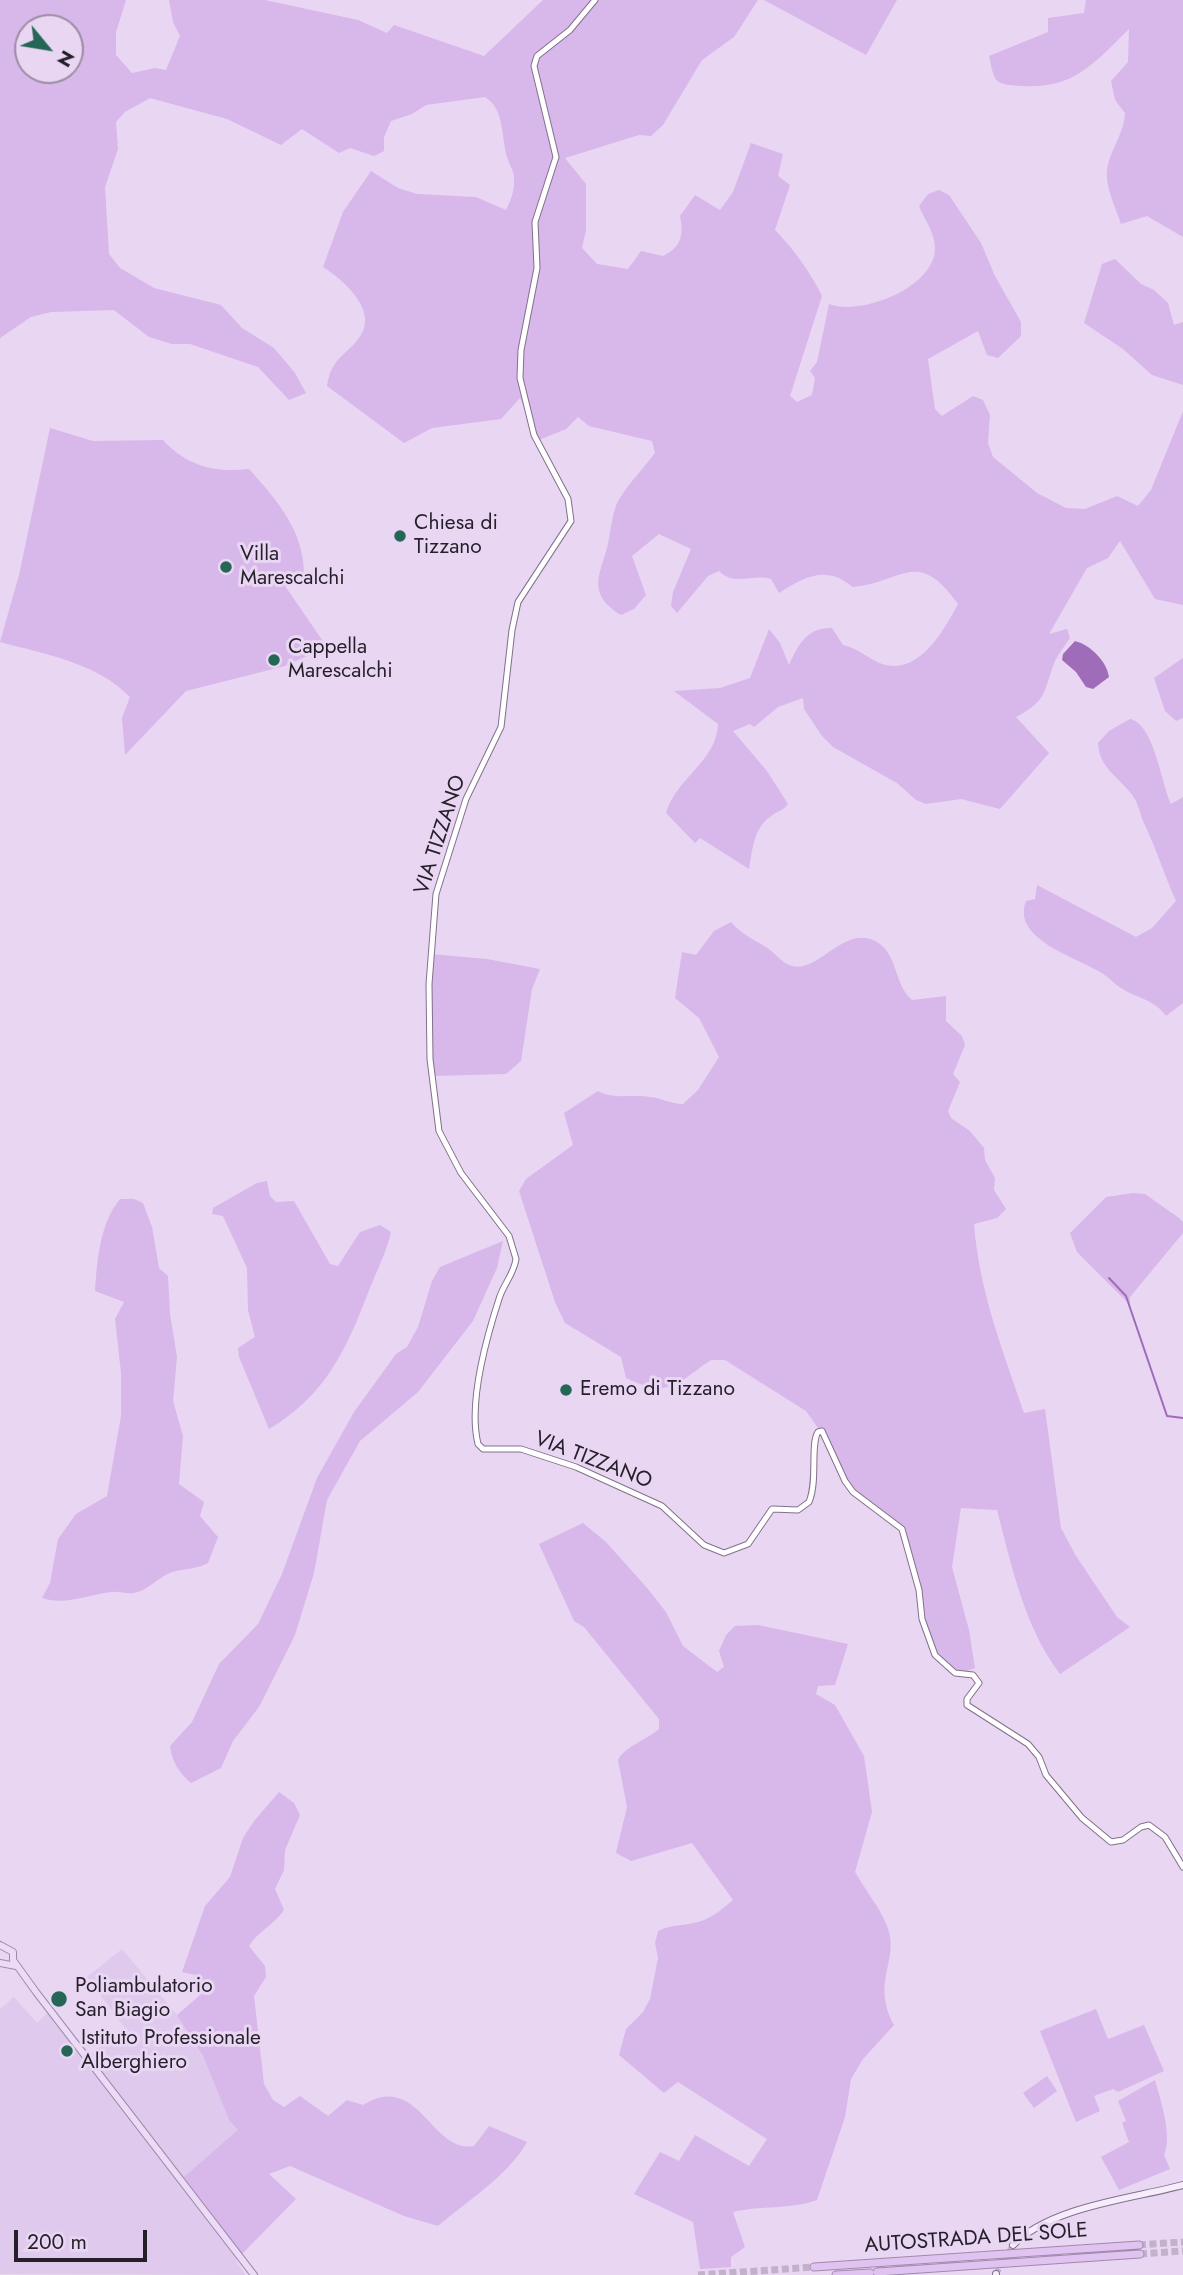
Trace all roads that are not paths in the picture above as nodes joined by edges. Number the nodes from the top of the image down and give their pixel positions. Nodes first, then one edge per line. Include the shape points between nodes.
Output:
1 (595, 0) edge
2 (1183, 1867) edge
3 (1, 1948) edge
4 (0, 1963) edge
5 (13, 1963) junction
6 (1183, 2185) edge
7 (1013, 2245) tunnel mouth
8 (814, 2267) tunnel mouth
9 (256, 2275) edge
10 (836, 2275) edge

1 - 2 street, VIA TIZZANO via 570,30 537,56 534,66 555,143 553,166 535,222 537,268 521,350 522,390 542,454 568,499 571,521 518,603 501,727 466,799 436,894 429,984 430,1059 439,1131 456,1164 509,1236 516,1259 499,1297 482,1362 475,1413 478,1444 491,1451 509,1448 547,1456 653,1501 704,1545 724,1553 748,1544 772,1509 798,1510 809,1502 815,1478 814,1438 822,1431 853,1492 902,1529 932,1650 955,1672 973,1675 979,1683 967,1705 1033,1749 1052,1783 1107,1839 1123,1840 1149,1825 1165,1836
3 - 5 main road via 13,1952
4 - 5 main road
5 - 9 main road
6 - 7 main road via 1052,2219
8 - 10 highway, AUTOSTRADA DEL SOLE via 1140,2250

